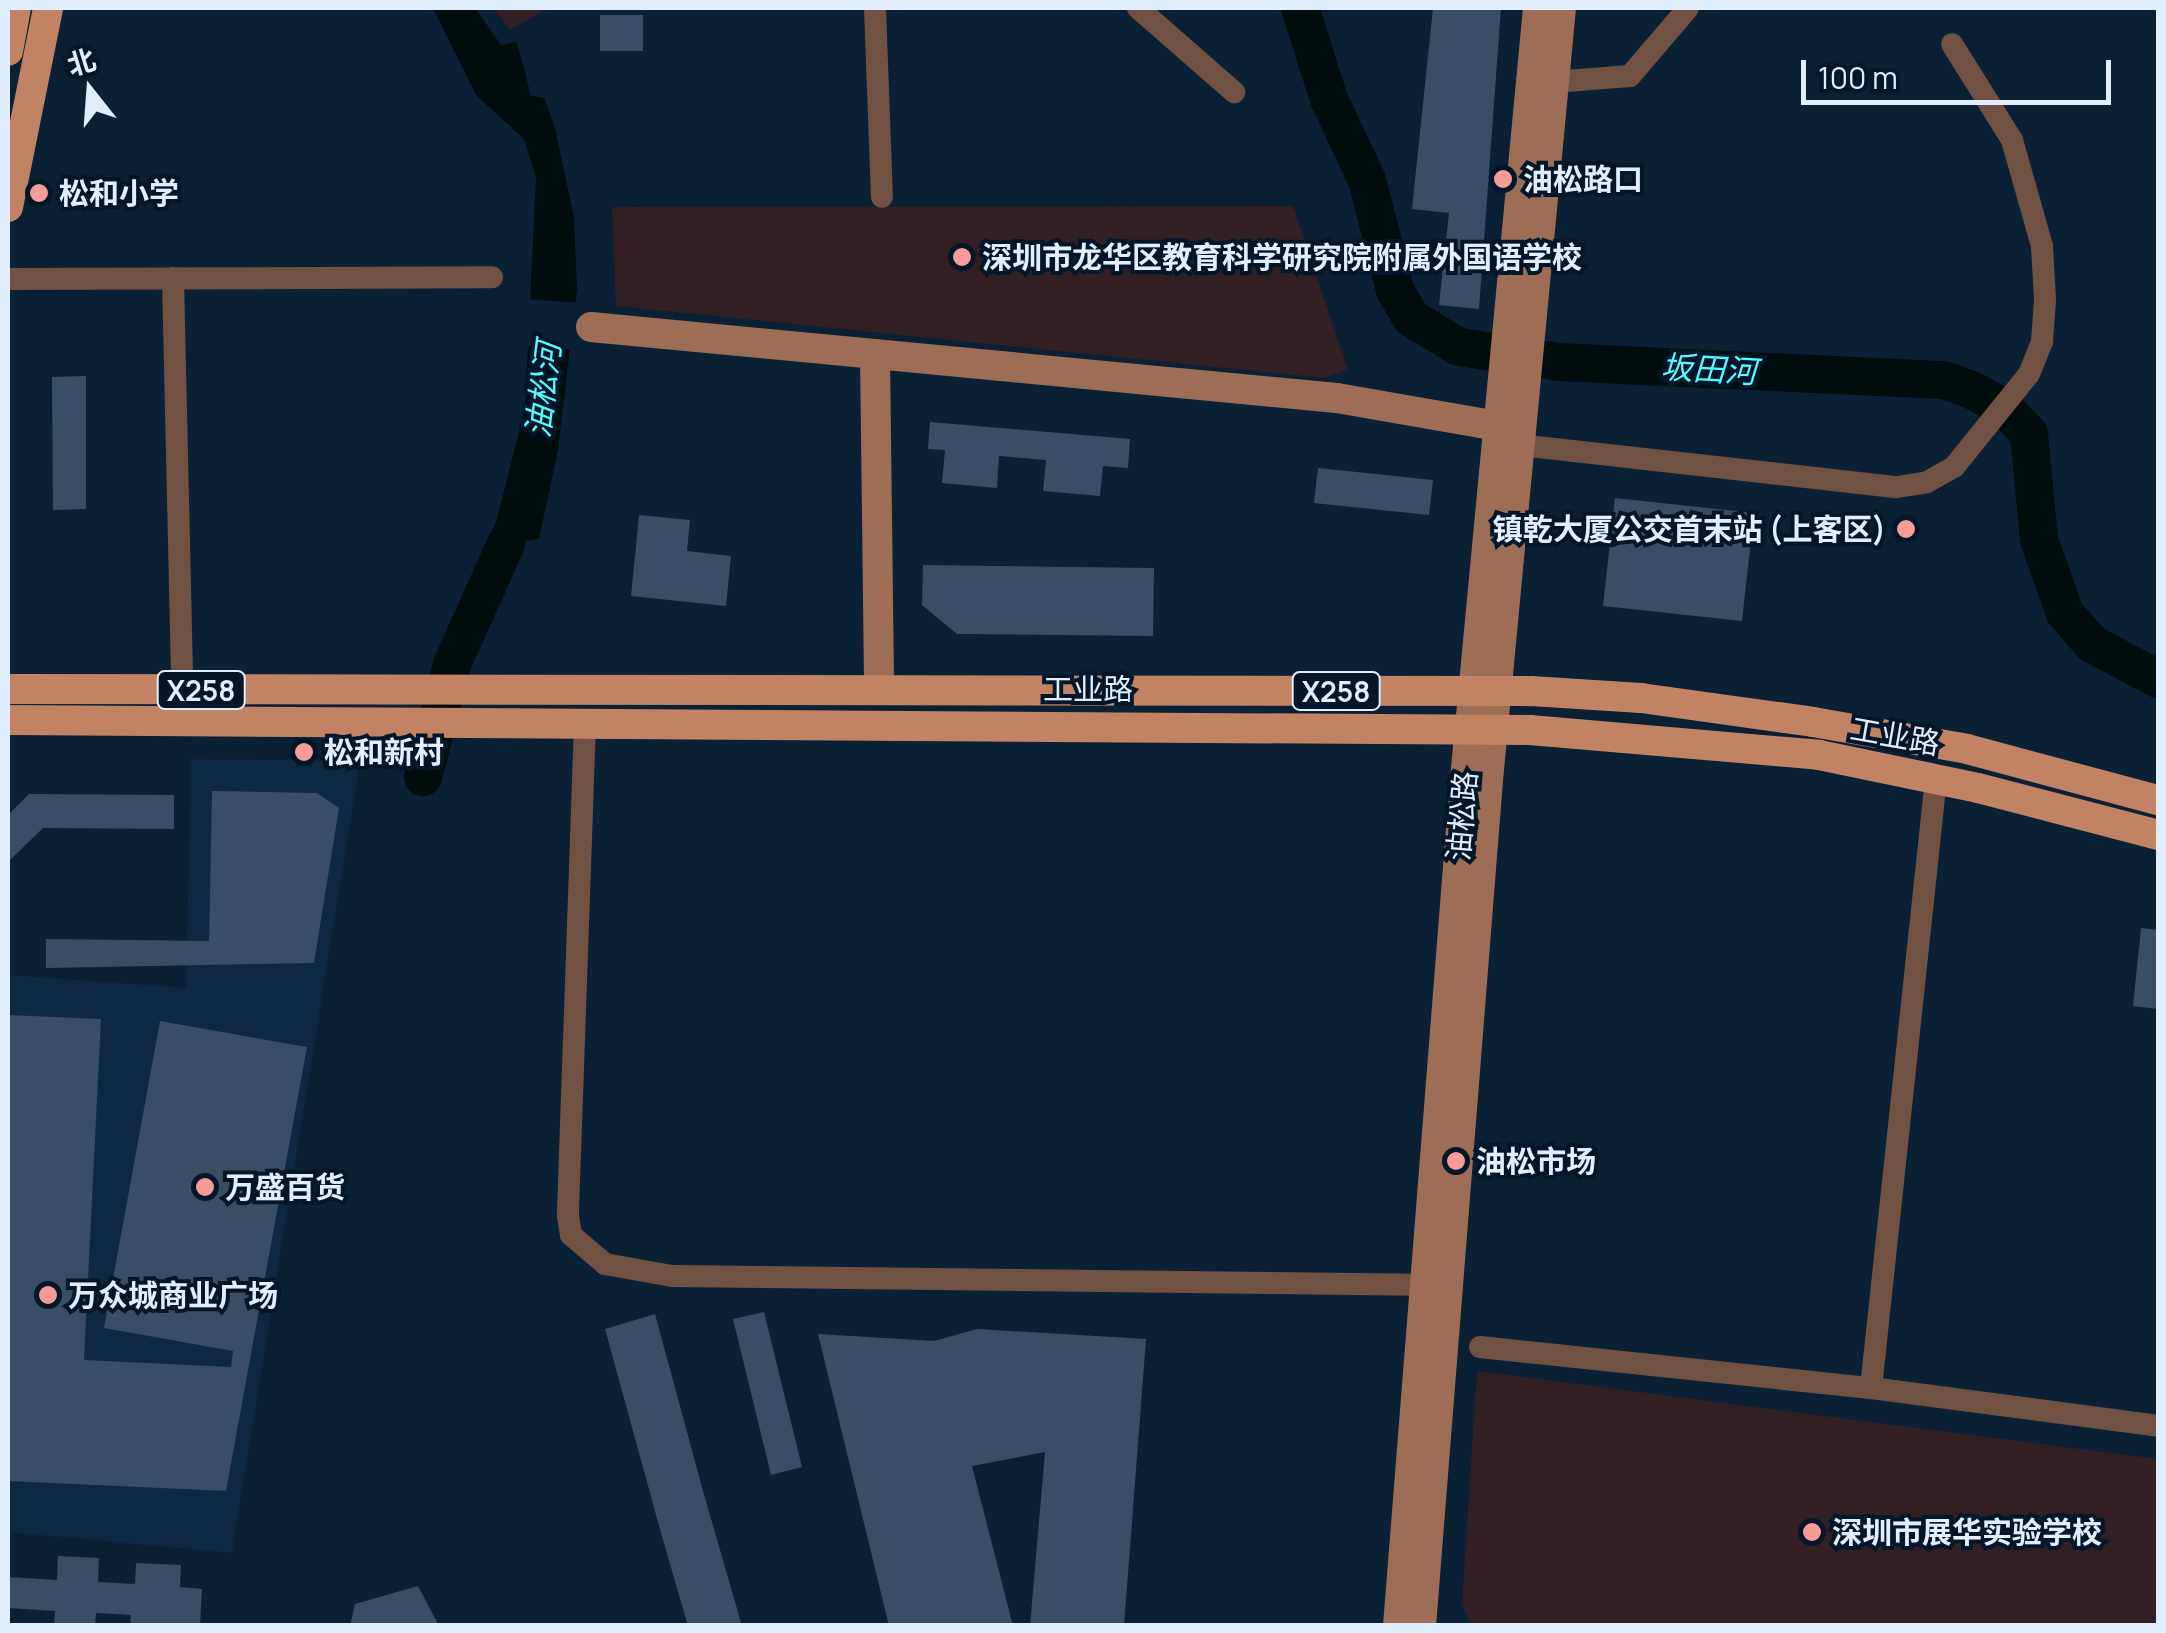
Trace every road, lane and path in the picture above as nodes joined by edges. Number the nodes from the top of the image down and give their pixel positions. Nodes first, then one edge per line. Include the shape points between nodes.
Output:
1 (16, 8) edge
2 (48, 8) edge
3 (875, 8) edge
4 (1138, 8) edge
5 (1538, 8) edge
6 (1561, 8) edge
7 (1688, 8) edge
8 (1952, 44) dead end
9 (8, 51) edge
10 (1554, 82) junction
11 (1234, 92) dead end
12 (882, 198) dead end
13 (8, 207) edge
14 (492, 276) dead end
15 (174, 278) junction
16 (8, 279) edge
17 (1521, 312) junction
18 (592, 327) dead end
19 (874, 354) junction
20 (1510, 422) junction
21 (8, 688) edge
22 (879, 688) junction
23 (182, 690) junction
24 (1485, 691) junction
25 (8, 720) edge
26 (68, 720) junction
27 (586, 724) junction
28 (1481, 731) junction
29 (8, 742) edge
30 (1936, 779) junction
31 (2158, 800) edge
32 (2158, 835) edge
33 (1436, 1285) junction
34 (1480, 1347) dead end
35 (1871, 1388) junction
36 (2158, 1426) edge
37 (1398, 1626) edge
38 (1421, 1626) edge

1 - 9 main road
2 - 13 main road
3 - 12 street
4 - 11 street
5 - 17 street, 油松路
6 - 10 street, 油松路
7 - 10 street via 1630,76
8 - 20 street via 2012,140 2042,246 2042,341 2029,374 1977,445 1927,482 1897,486
10 - 17 street, 油松路
14 - 15 street
15 - 16 street
15 - 23 street
17 - 20 street, 油松路
18 - 19 street
19 - 20 street via 1337,398
19 - 22 street
20 - 24 street, 油松路
21 - 23 main road, 工业路 / X258
22 - 23 main road, 工业路 / X258
22 - 24 main road, 工业路 / X258
24 - 28 street, 油松路
24 - 31 main road, 工业路 / X258 via 1641,698 1814,722 1967,749
25 - 26 main road, 工业路 / X258
26 - 27 main road, 工业路 / X258
26 - 29 main road
27 - 28 main road, 工业路 / X258
27 - 33 street via 568,1216 571,1234 605,1264 672,1276
28 - 30 main road, 工业路 / X258 via 1711,743 1819,755
28 - 33 street, 油松路
30 - 32 main road, 工业路 / X258
30 - 35 street
33 - 37 street, 油松路
33 - 38 street, 油松路
34 - 35 street
35 - 36 street

